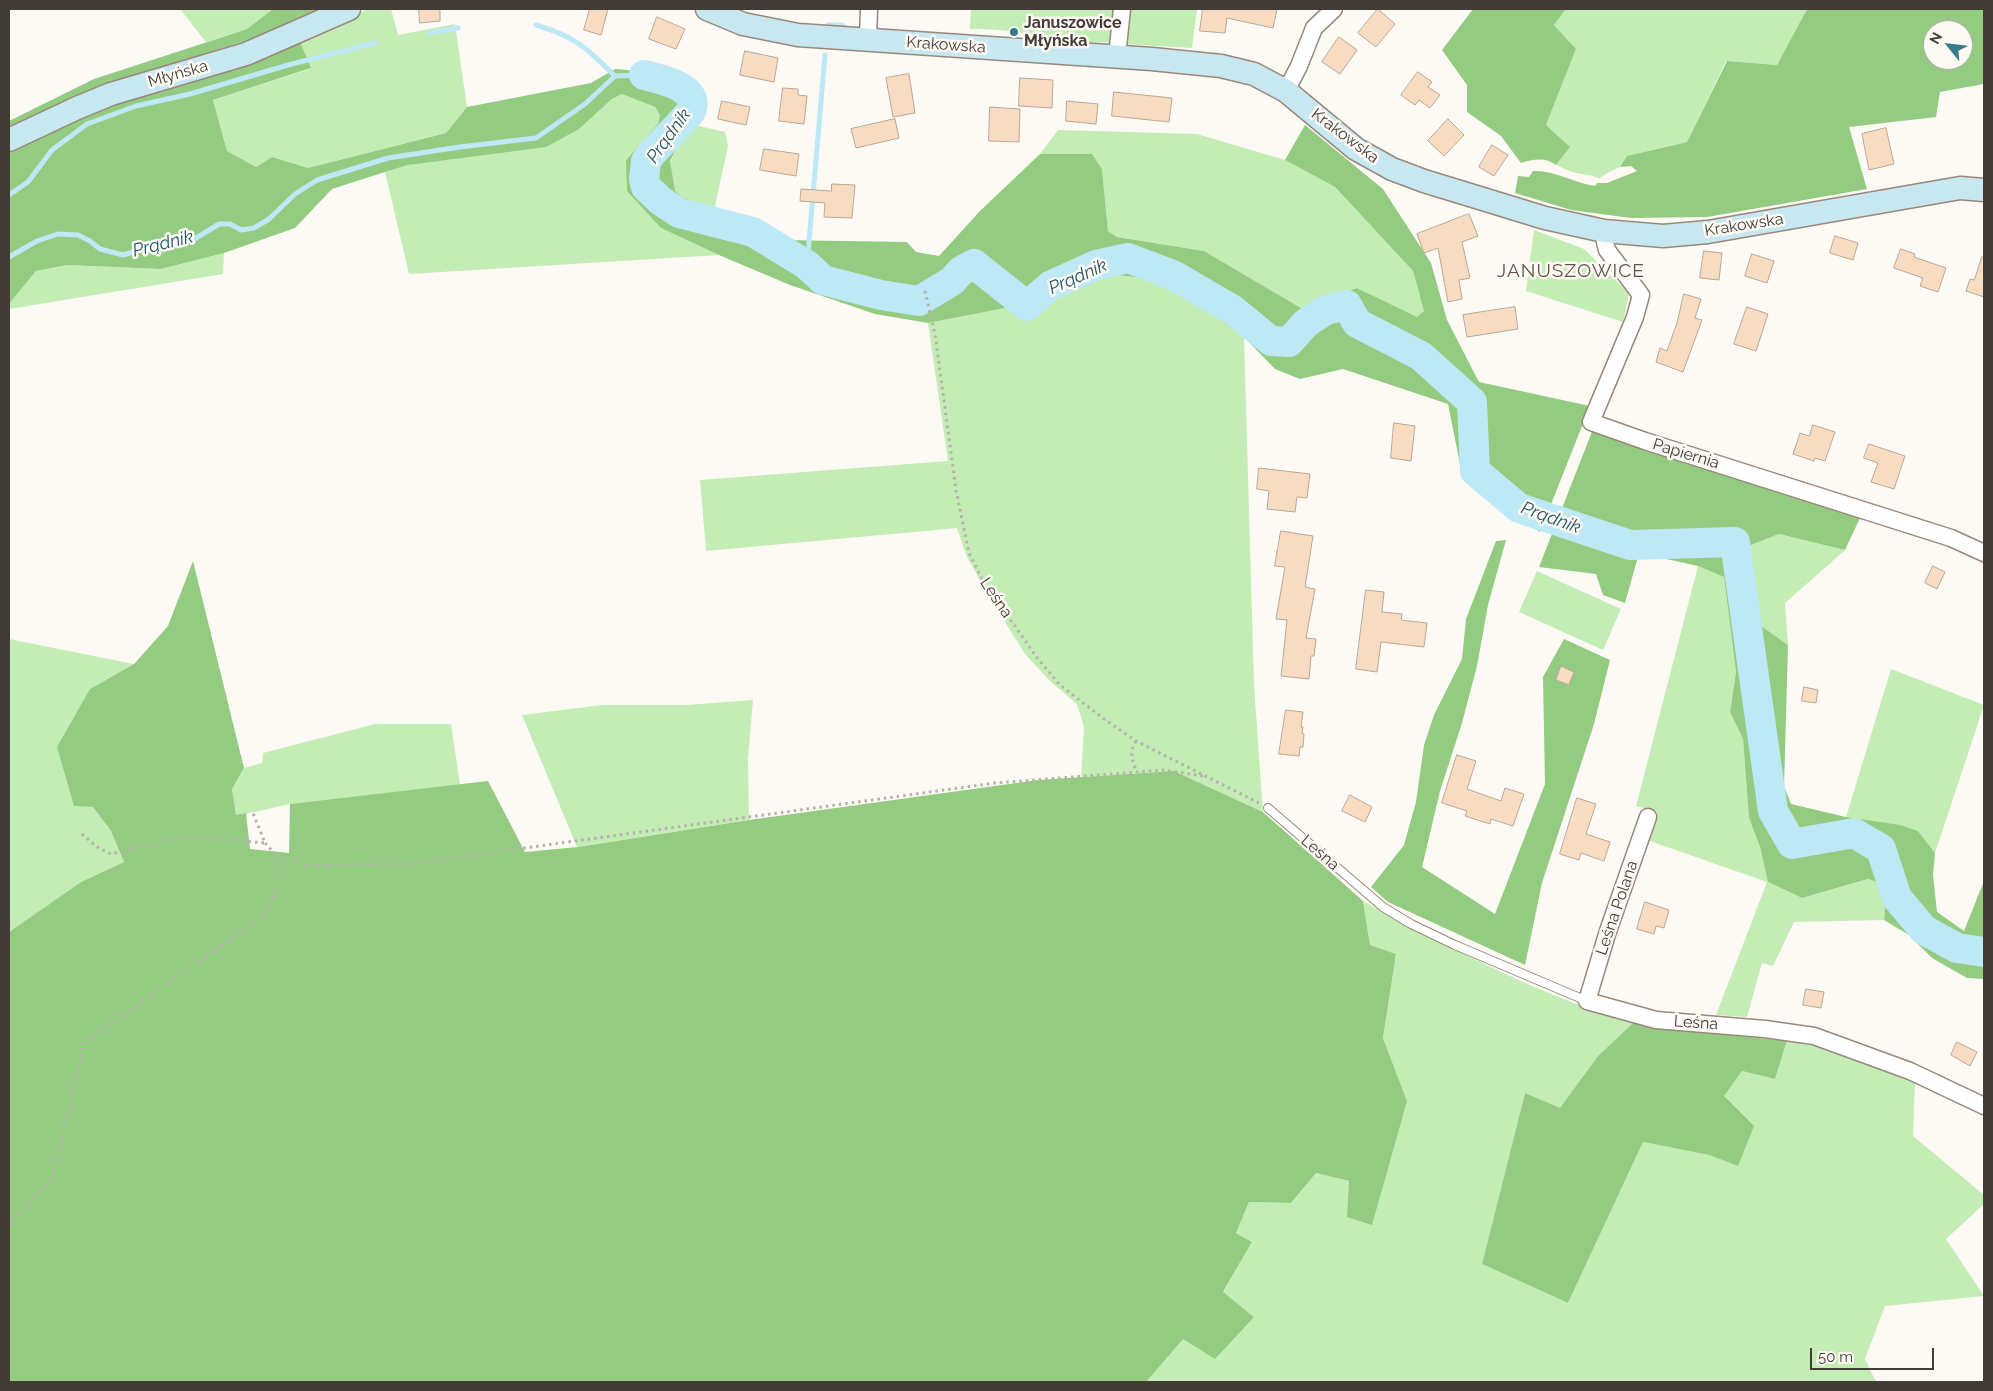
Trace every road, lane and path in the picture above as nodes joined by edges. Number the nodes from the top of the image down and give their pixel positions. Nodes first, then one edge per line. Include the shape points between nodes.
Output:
1 (349, 9) edge
2 (707, 9) edge
3 (868, 9) edge
4 (1122, 9) edge
5 (1334, 9) edge
6 (868, 40) junction
7 (1117, 56) junction
8 (1286, 91) junction
9 (9, 140) edge
10 (1984, 190) edge
11 (1604, 231) junction
12 (925, 291) dead end
13 (1984, 553) edge
14 (1136, 741) junction
15 (1137, 772) junction
16 (1203, 776) junction
17 (1268, 808) joint
18 (253, 812) dead end
19 (1648, 816) dead end
20 (82, 834) dead end
21 (265, 843) junction
22 (276, 855) junction
23 (1587, 1001) junction
24 (1984, 1106) edge
25 (9, 1225) edge

1 - 9 main road, Młyńska via 246,54 111,94
2 - 6 main road, Krakowska via 743,24 770,30
3 - 6 street
4 - 7 street
5 - 8 street via 1314,28
6 - 7 main road, Krakowska
7 - 8 main road, Krakowska via 1230,67 1259,76
8 - 11 main road, Krakowska via 1356,149 1396,171 1551,219
10 - 11 main road, Krakowska via 1960,188 1708,232 1663,236
11 - 13 street, Papiernia via 1607,250 1641,295 1635,318 1591,422 1951,538
12 - 14 path, Leśna via 935,334 956,490 969,553 982,579 1060,685
14 - 15 path via 1131,758
14 - 16 path, Leśna
15 - 16 path via 1163,770
15 - 22 path via 995,783 416,863 307,866
16 - 17 path, Leśna
17 - 23 lane, Leśna via 1390,912 1455,945
18 - 21 path
19 - 23 street, Leśna Polana
20 - 21 path via 111,854 183,836
21 - 22 path
22 - 25 path via 280,884 263,916 84,1043 52,1178
23 - 24 street, Leśna via 1656,1020 1814,1036 1910,1071

